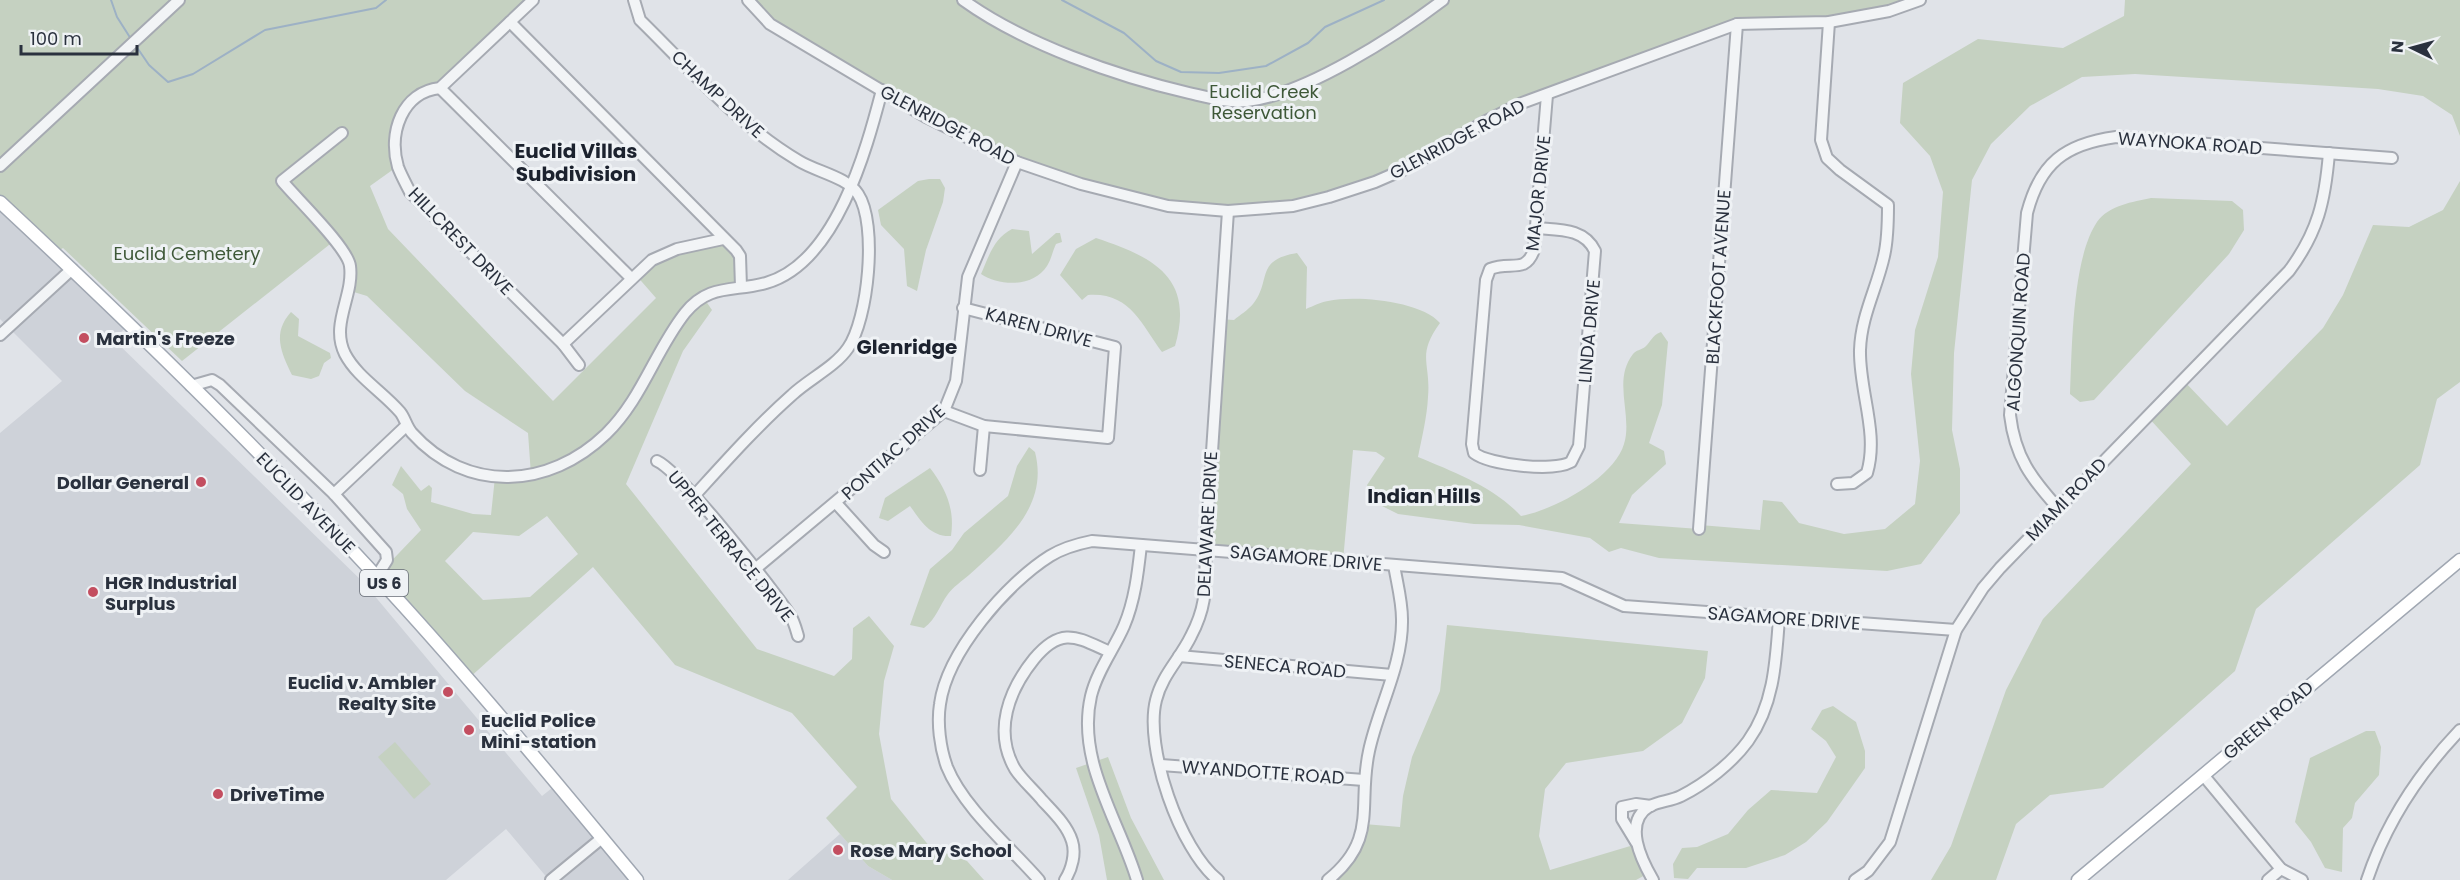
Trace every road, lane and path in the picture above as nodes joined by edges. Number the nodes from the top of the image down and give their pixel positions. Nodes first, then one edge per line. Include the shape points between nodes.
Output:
1 (179, 0) edge
2 (533, 0) edge
3 (634, 0) edge
4 (748, 0) edge
5 (963, 0) edge
6 (1443, 0) edge
7 (1920, 0) edge
8 (510, 22) junction
9 (1829, 22) junction
10 (1737, 24) junction
11 (440, 88) junction
12 (882, 90) junction
13 (1547, 95) junction
14 (342, 133) dead end
15 (2329, 153) junction
16 (2392, 158) dead end
17 (1017, 162) junction
18 (0, 166) edge
19 (852, 186) junction
20 (0, 202) edge
21 (1228, 211) junction
22 (2027, 213) joint
23 (1537, 228) junction
24 (723, 238) junction
25 (72, 269) junction
26 (631, 278) junction
27 (741, 287) junction
28 (963, 308) junction
29 (0, 335) edge
30 (563, 344) junction
31 (579, 365) dead end
32 (191, 386) junction
33 (944, 411) junction
34 (406, 426) junction
35 (984, 426) junction
36 (657, 461) dead end
37 (1558, 467) joint
38 (980, 470) dead end
39 (1837, 484) dead end
40 (334, 494) junction
41 (694, 496) junction
42 (836, 503) junction
43 (2058, 508) junction
44 (1699, 529) dead end
45 (1141, 545) junction
46 (1205, 550) junction
47 (884, 552) dead end
48 (2460, 560) edge
49 (1394, 565) junction
50 (754, 570) junction
51 (377, 576) junction
52 (1779, 618) junction
53 (1956, 630) junction
54 (798, 636) dead end
55 (1110, 652) junction
56 (1179, 656) junction
57 (1392, 675) junction
58 (2460, 730) edge
59 (1161, 765) junction
60 (2204, 776) junction
61 (1364, 780) junction
62 (1651, 806) junction
63 (602, 838) junction
64 (1637, 838) junction
65 (2281, 869) junction
66 (551, 880) edge
67 (637, 880) edge
68 (1039, 880) edge
69 (1065, 880) edge
70 (1137, 880) edge
71 (1218, 880) edge
72 (1328, 880) edge
73 (1653, 880) edge
74 (1855, 880) edge
75 (2078, 880) edge
76 (2268, 880) edge
77 (2302, 880) edge
78 (2367, 880) edge

1 - 18 street
2 - 8 street
3 - 19 street, CHAMP DRIVE via 640,20 735,115 802,163
4 - 12 street, GLENRIDGE ROAD via 770,24
5 - 6 street via 1021,33 1135,81 1211,98 1246,101 1280,92 1356,58
7 - 9 street, GLENRIDGE ROAD via 1889,11
8 - 11 street
8 - 24 street
9 - 10 street, GLENRIDGE ROAD
9 - 39 street via 1821,140 1827,158 1888,205 1884,256 1865,315 1860,348 1873,453 1867,473 1853,483
10 - 13 street, GLENRIDGE ROAD
10 - 44 street, BLACKFOOT AVENUE
11 - 26 street
11 - 30 street, HILLCREST DRIVE via 427,89 412,97 400,117 396,136 398,166 410,192
12 - 17 street, GLENRIDGE ROAD via 926,117
12 - 19 street
13 - 21 street, GLENRIDGE ROAD via 1486,121 1405,169 1375,182 1293,206
13 - 23 street, MAJOR DRIVE
14 - 34 street via 282,181 348,259 350,277 340,321 340,342 352,365 400,412
15 - 16 street, WAYNOKA ROAD
15 - 22 street, WAYNOKA ROAD via 2116,136 2090,140 2066,151 2048,167 2033,190
15 - 43 street, MIAMI ROAD via 2317,224 2307,247 2289,271
17 - 21 street, GLENRIDGE ROAD via 1081,184 1168,206
17 - 28 street, PONTIAC DRIVE via 968,277
19 - 27 street via 808,257 779,279
19 - 41 street via 863,203 869,230 866,282 856,337 846,351 793,394
20 - 25 main road, EUCLID AVENUE / US 6
21 - 46 street, DELAWARE DRIVE
22 - 43 street, ALGONQUIN ROAD via 2010,416 2028,474
23 - 37 street, LINDA DRIVE via 1578,233 1595,251 1579,446 1571,462
23 - 37 street, MAJOR DRIVE via 1530,261 1522,266 1500,265 1490,269 1486,280 1474,453 1491,461
24 - 26 street via 677,249 652,260
24 - 27 street via 740,256
25 - 29 street
25 - 32 main road, EUCLID AVENUE / US 6
26 - 30 street
27 - 34 street via 716,291 693,305 619,421 586,450 552,470 514,477 479,474 449,463
28 - 33 street, PONTIAC DRIVE via 956,381
28 - 35 street, KAREN DRIVE via 1115,347 1108,438
30 - 31 street, HILLCREST DRIVE
32 - 40 street via 212,380 220,385
32 - 51 main road, EUCLID AVENUE / US 6
33 - 35 street
33 - 42 street, PONTIAC DRIVE
34 - 40 street
35 - 38 street
36 - 41 street, UPPER TERRACE DRIVE via 667,465
40 - 51 street via 386,552 387,560
41 - 50 street, UPPER TERRACE DRIVE
42 - 47 street
42 - 50 street, PONTIAC DRIVE
43 - 53 street, MIAMI ROAD via 1983,588
45 - 46 street, SAGAMORE DRIVE
45 - 55 street via 1128,615
45 - 68 street, SAGAMORE DRIVE via 1092,542 1073,545 1049,557 1021,579 981,621 951,668 943,694 940,740 947,766 965,797
46 - 49 street, SAGAMORE DRIVE
46 - 56 street, DELAWARE DRIVE via 1205,597 1192,636
48 - 60 main road, GREEN ROAD
49 - 52 street, SAGAMORE DRIVE via 1562,578 1624,606
49 - 57 street via 1402,620
50 - 54 street, UPPER TERRACE DRIVE via 791,617
51 - 63 main road, EUCLID AVENUE / US 6
52 - 53 street, SAGAMORE DRIVE
52 - 62 street via 1774,677 1768,700 1748,740 1716,773 1681,796
53 - 74 street, MIAMI ROAD via 1890,842 1868,872
55 - 69 street via 1080,637 1053,641 1017,682 1006,710 1007,745 1016,770 1065,826 1072,840 1071,866
55 - 70 street via 1091,696 1088,739 1092,762
56 - 57 street, SENECA ROAD
56 - 59 street, DELAWARE DRIVE via 1161,682 1155,701 1153,736
57 - 61 street via 1374,727
58 - 78 street via 2435,756 2392,818
59 - 61 street, WYANDOTTE ROAD
59 - 71 street, DELAWARE DRIVE via 1182,830 1195,855
60 - 65 street
60 - 75 main road, GREEN ROAD
61 - 72 street via 1364,824 1357,848 1346,866
62 - 64 street via 1639,820
62 - 64 street via 1622,807 1622,819
63 - 66 street
63 - 67 main road, EUCLID AVENUE / US 6
64 - 73 street via 1640,857
65 - 76 street
65 - 77 street

